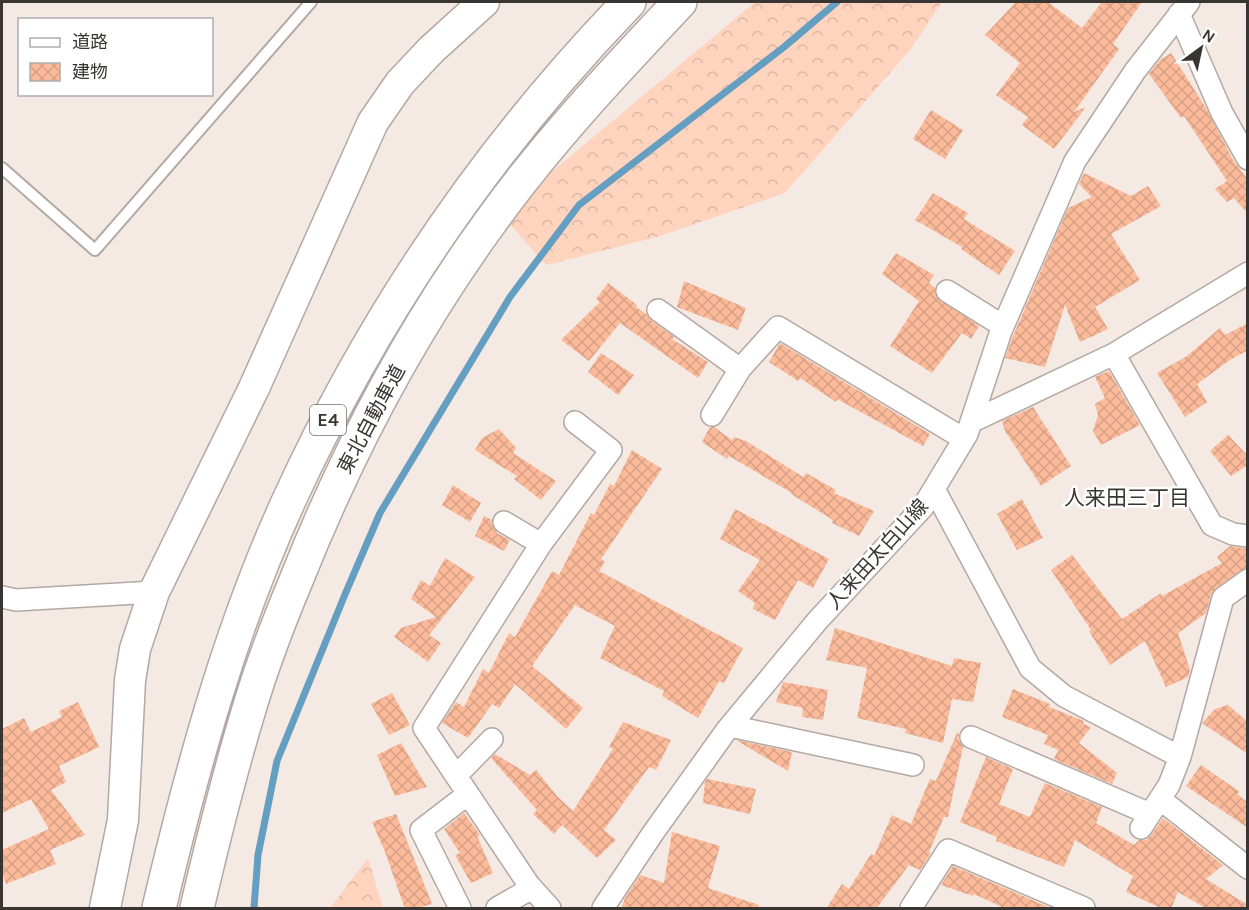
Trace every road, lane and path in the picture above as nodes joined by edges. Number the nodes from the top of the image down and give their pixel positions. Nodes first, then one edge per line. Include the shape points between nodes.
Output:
1 (311, 2) edge
2 (484, 2) edge
3 (629, 2) edge
4 (680, 2) edge
5 (1184, 8) edge
6 (1248, 159) edge
7 (2, 168) edge
8 (1248, 273) edge
9 (947, 291) dead end
10 (658, 310) dead end
11 (1003, 326) junction
12 (1114, 354) junction
13 (740, 369) junction
14 (712, 415) dead end
15 (575, 422) dead end
16 (967, 430) junction
17 (934, 489) junction
18 (504, 522) dead end
19 (1248, 536) edge
20 (542, 543) junction
21 (1248, 580) edge
22 (154, 592) junction
23 (2, 597) edge
24 (730, 726) junction
25 (971, 737) dead end
26 (492, 739) dead end
27 (1180, 756) junction
28 (913, 765) dead end
29 (456, 776) junction
30 (468, 795) junction
31 (1150, 814) junction
32 (218, 820) junction
33 (1248, 868) edge
34 (532, 888) junction
35 (105, 909) edge
36 (159, 909) edge
37 (197, 909) edge
38 (204, 909) edge
39 (460, 909) edge
40 (497, 909) edge
41 (550, 909) edge
42 (603, 909) edge
43 (911, 909) edge
44 (1084, 909) edge

1 - 7 lane via 95,250
2 - 22 street via 400,83 373,122 268,358
3 - 36 highway, 東北自動車道 / E4 via 519,124 457,206 391,307 332,411 289,499 247,604 182,810
4 - 32 highway, 東北自動車道 / E4 via 551,143 488,225 424,322 371,415 322,515 281,618 247,714
5 - 6 street via 1222,113
5 - 11 street, 人来田太白山線 via 1135,71 1075,161
8 - 12 street
9 - 11 street
10 - 13 street
11 - 16 street, 人来田太白山線
12 - 16 street
12 - 19 street via 1212,525
13 - 14 street
13 - 16 street via 778,327
15 - 20 street via 611,450
16 - 17 street, 人来田太白山線
17 - 24 street, 人来田太白山線 via 923,507 818,620
17 - 27 street via 1030,668 1064,696
18 - 20 street
20 - 29 street via 424,728
21 - 27 street via 1223,598
22 - 23 street via 16,600
22 - 35 street via 135,649 130,680 123,820
24 - 28 street
24 - 42 street, 人来田太白山線
25 - 31 street
26 - 29 street
27 - 31 street via 1169,785
29 - 30 street
30 - 34 street
30 - 39 street via 421,830
31 - 33 street
32 - 37 highway, 東北自動車道 / E4
32 - 38 highway
34 - 40 street
34 - 41 street
43 - 44 street via 948,850

